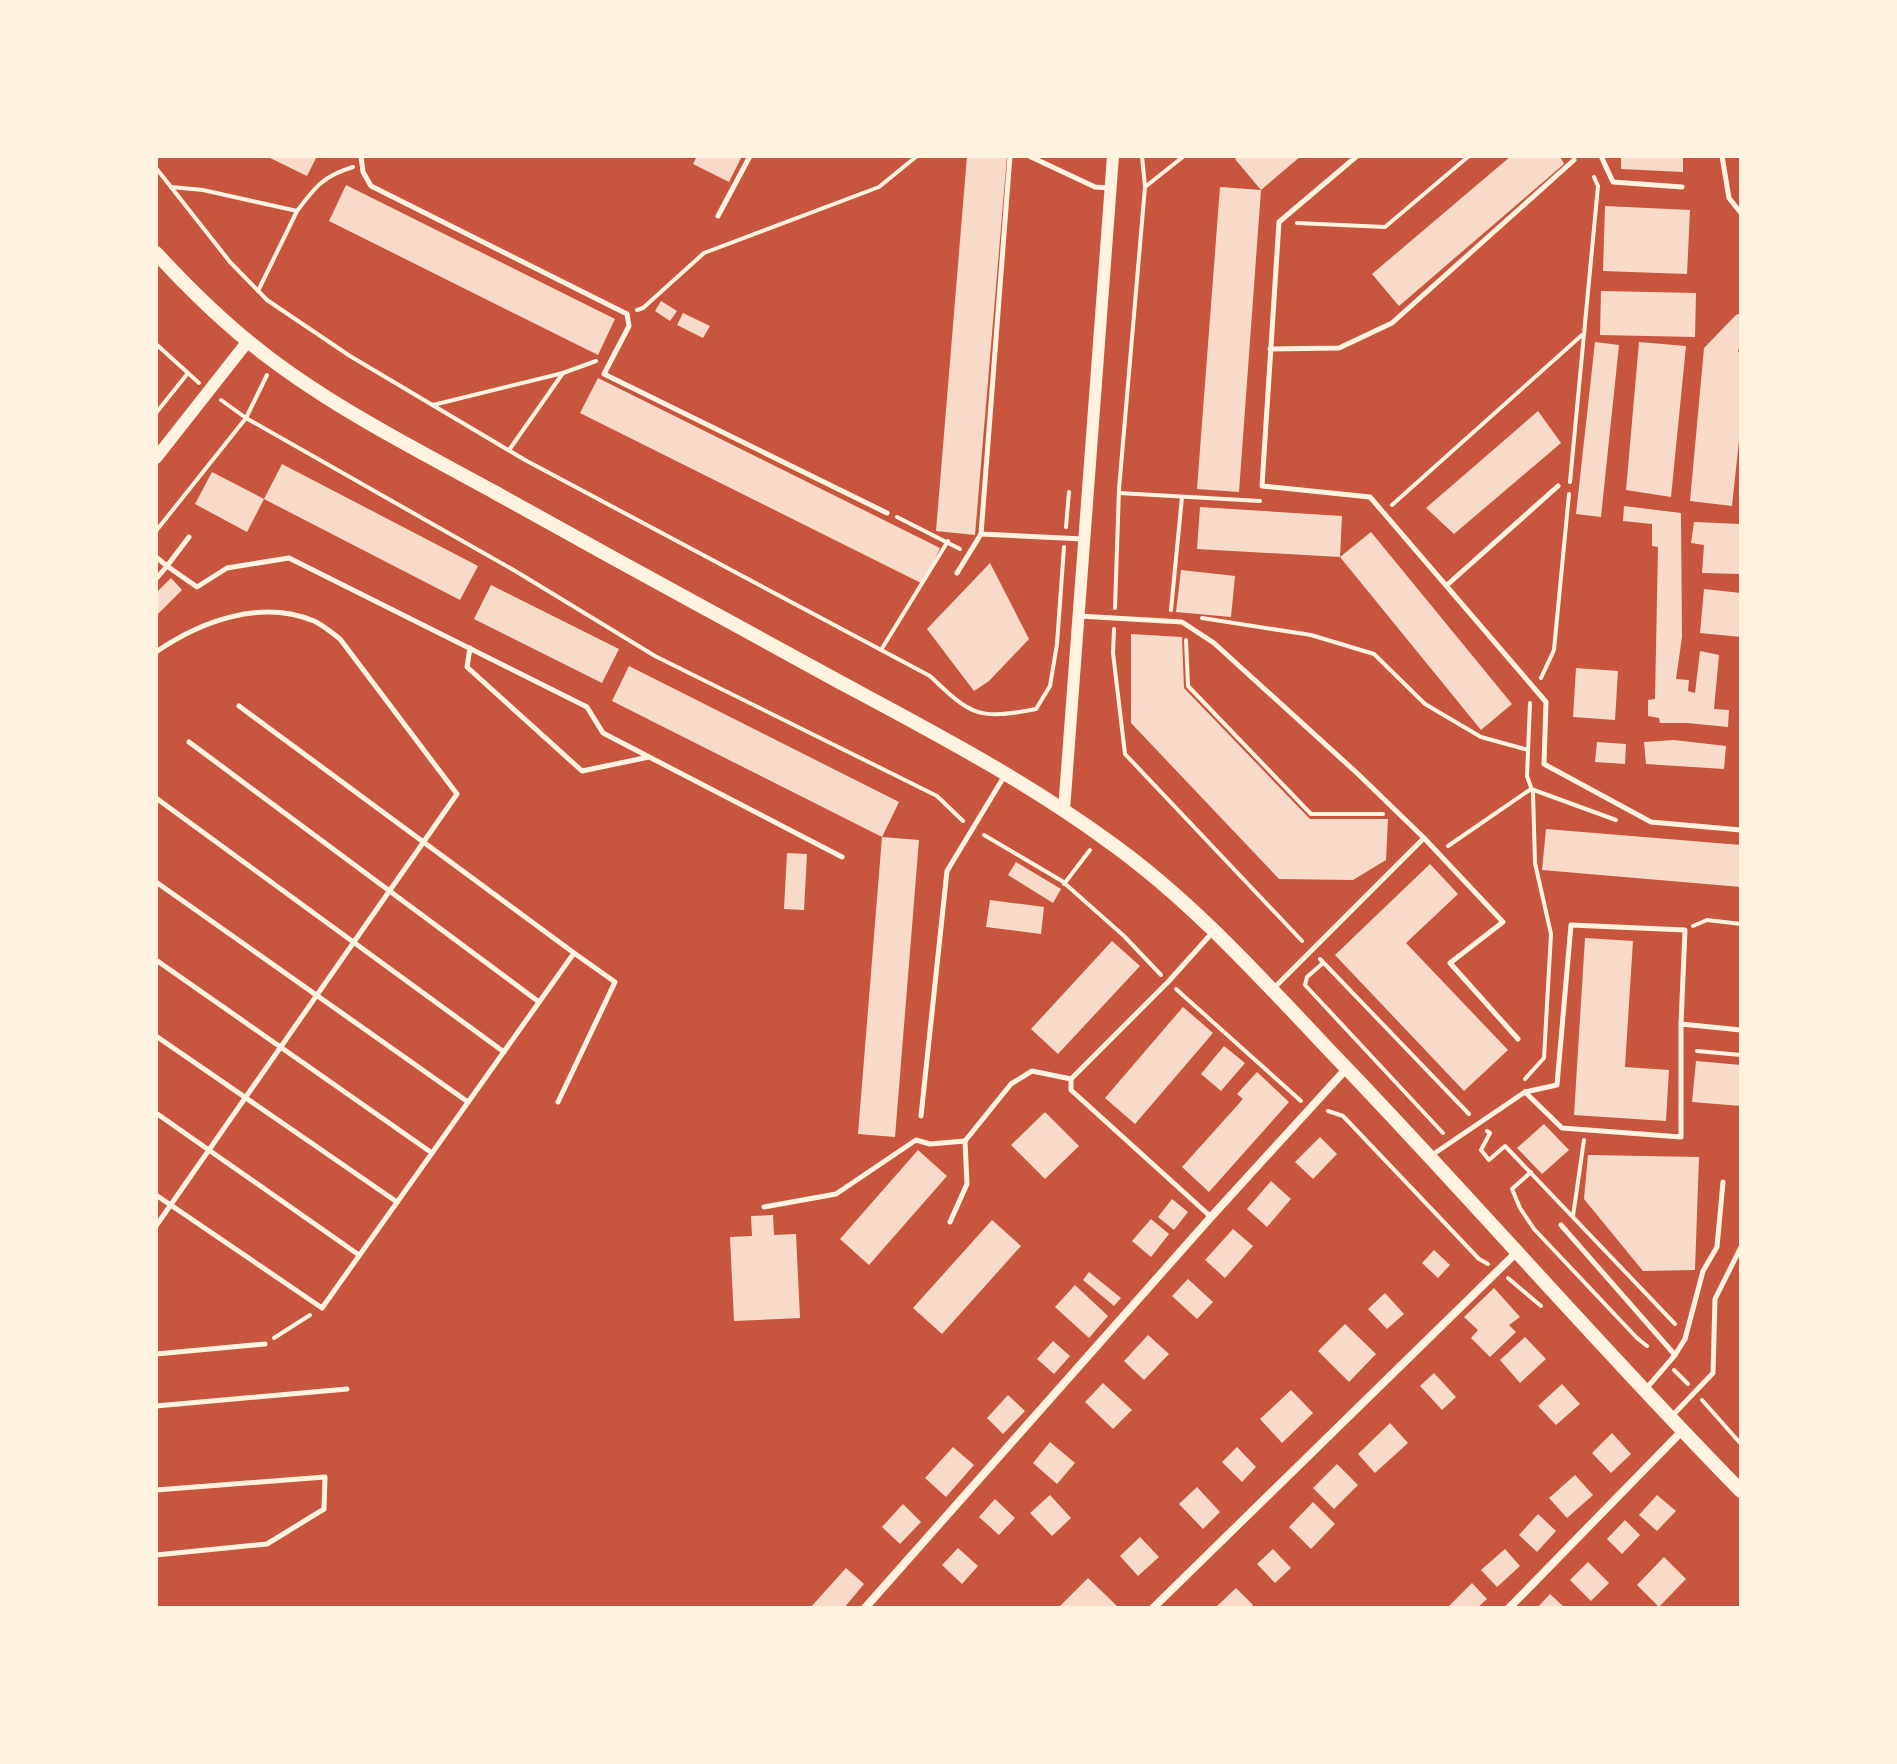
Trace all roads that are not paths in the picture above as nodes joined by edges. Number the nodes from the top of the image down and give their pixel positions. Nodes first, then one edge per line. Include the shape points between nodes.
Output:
1 (361, 156) edge
2 (750, 156) edge
3 (1010, 156) edge
4 (1029, 156) edge
5 (1113, 156) edge
6 (1357, 156) edge
7 (1601, 156) edge
8 (1722, 156) edge
9 (1574, 160) dead end
10 (1682, 187) dead end
11 (1110, 188) junction
12 (1741, 213) edge
13 (718, 216) dead end
14 (156, 253) edge
15 (248, 341) junction
16 (1270, 349) junction
17 (156, 458) edge
18 (1558, 486) dead end
19 (887, 513) road end
20 (981, 534) junction
21 (189, 537) dead end
22 (1083, 539) junction
23 (156, 557) edge
24 (167, 566) junction
25 (957, 573) dead end
26 (156, 579) edge
27 (1447, 585) junction
28 (1078, 616) junction
29 (470, 648) junction
30 (156, 652) edge
31 (239, 706) dead end
32 (189, 742) dead end
33 (649, 757) junction
34 (1006, 774) junction
35 (156, 798) edge
36 (1064, 810) junction
37 (1741, 830) edge
38 (1424, 838) junction
39 (422, 844) junction
40 (842, 857) dead end
41 (156, 882) edge
42 (389, 891) junction
43 (1214, 931) junction
44 (353, 942) junction
45 (574, 953) junction
46 (156, 960) edge
47 (1272, 990) junction
48 (316, 995) junction
49 (539, 1002) junction
50 (1681, 1024) junction
51 (1741, 1030) edge
52 (156, 1036) edge
53 (1518, 1039) dead end
54 (280, 1047) junction
55 (504, 1052) junction
56 (1347, 1068) junction
57 (1071, 1079) junction
58 (1525, 1092) junction
59 (245, 1098) junction
60 (468, 1102) junction
61 (558, 1102) dead end
62 (156, 1113) edge
63 (921, 1116) dead end
64 (965, 1141) junction
65 (209, 1150) junction
66 (432, 1153) junction
67 (1430, 1156) junction
68 (1723, 1182) dead end
69 (156, 1195) edge
70 (397, 1202) junction
71 (171, 1205) junction
72 (764, 1207) dead end
73 (1211, 1217) junction
74 (950, 1222) dead end
75 (1561, 1225) dead end
76 (156, 1226) edge
77 (1741, 1247) edge
78 (1518, 1251) junction
79 (359, 1255) junction
80 (265, 1344) road end
81 (156, 1354) edge
82 (1675, 1355) junction
83 (347, 1389) dead end
84 (1644, 1390) junction
85 (156, 1406) edge
86 (1670, 1418) junction
87 (1682, 1431) junction
88 (156, 1490) edge
89 (1741, 1491) edge
90 (156, 1555) edge
91 (865, 1608) edge
92 (1153, 1608) edge
93 (1509, 1608) edge

1 - 19 lane via 371,186 627,314 629,326 604,374
2 - 13 lane
3 - 20 lane
4 - 11 lane via 1095,187
5 - 11 street
6 - 16 lane via 1279,222
7 - 10 lane via 1613,182
8 - 12 lane via 1729,198
9 - 16 lane via 1392,323 1339,348
11 - 22 street
14 - 15 main road
15 - 17 street
15 - 34 main road via 403,442
16 - 27 lane via 1262,486 1370,497
18 - 27 lane
20 - 22 lane
20 - 25 lane
21 - 24 lane
22 - 28 street
23 - 24 lane
24 - 26 lane
24 - 29 lane via 197,587 227,568 289,558
27 - 37 lane via 1546,702 1544,764 1651,822
28 - 36 street
28 - 38 lane via 1182,622 1214,643
29 - 33 lane via 587,707 603,733
29 - 33 lane via 467,667 582,771
30 - 39 lane via 248,612 316,622 340,639 457,794
31 - 39 lane
32 - 42 lane
33 - 40 lane
34 - 36 main road
34 - 63 lane via 947,871
35 - 44 lane
36 - 43 main road via 1149,872
38 - 47 lane
38 - 53 lane via 1503,922 1450,963
39 - 42 lane
39 - 45 lane
41 - 48 lane
42 - 44 lane
42 - 49 lane
43 - 47 main road
43 - 57 lane
44 - 48 lane
44 - 55 lane
45 - 49 lane
45 - 61 lane via 615,982
46 - 54 lane
47 - 56 main road
48 - 54 lane
48 - 60 lane
49 - 55 lane
50 - 51 lane
50 - 58 lane via 1681,1137 1562,1128
50 - 58 lane via 1685,930 1571,925 1557,1085
52 - 59 lane
54 - 59 lane
54 - 66 lane
55 - 60 lane
56 - 67 main road
56 - 73 street
57 - 64 lane via 1032,1071 1011,1084
57 - 73 lane via 1071,1090
58 - 67 lane
59 - 65 lane
59 - 70 lane
60 - 66 lane
62 - 65 lane
64 - 72 lane via 916,1140 836,1194
64 - 74 lane via 967,1184
65 - 71 lane
65 - 79 lane
66 - 70 lane
67 - 78 main road
68 - 82 lane via 1717,1247 1703,1271 1685,1339
69 - 71 lane
70 - 79 lane
71 - 76 lane
71 - 79 lane via 322,1308
73 - 91 street
75 - 82 lane
77 - 86 lane via 1715,1299 1713,1373
78 - 84 main road
78 - 92 street
80 - 81 lane
82 - 84 lane
83 - 85 lane
84 - 86 main road
86 - 87 main road
87 - 89 main road
87 - 93 street
88 - 90 lane via 325,1477 324,1509 267,1544

